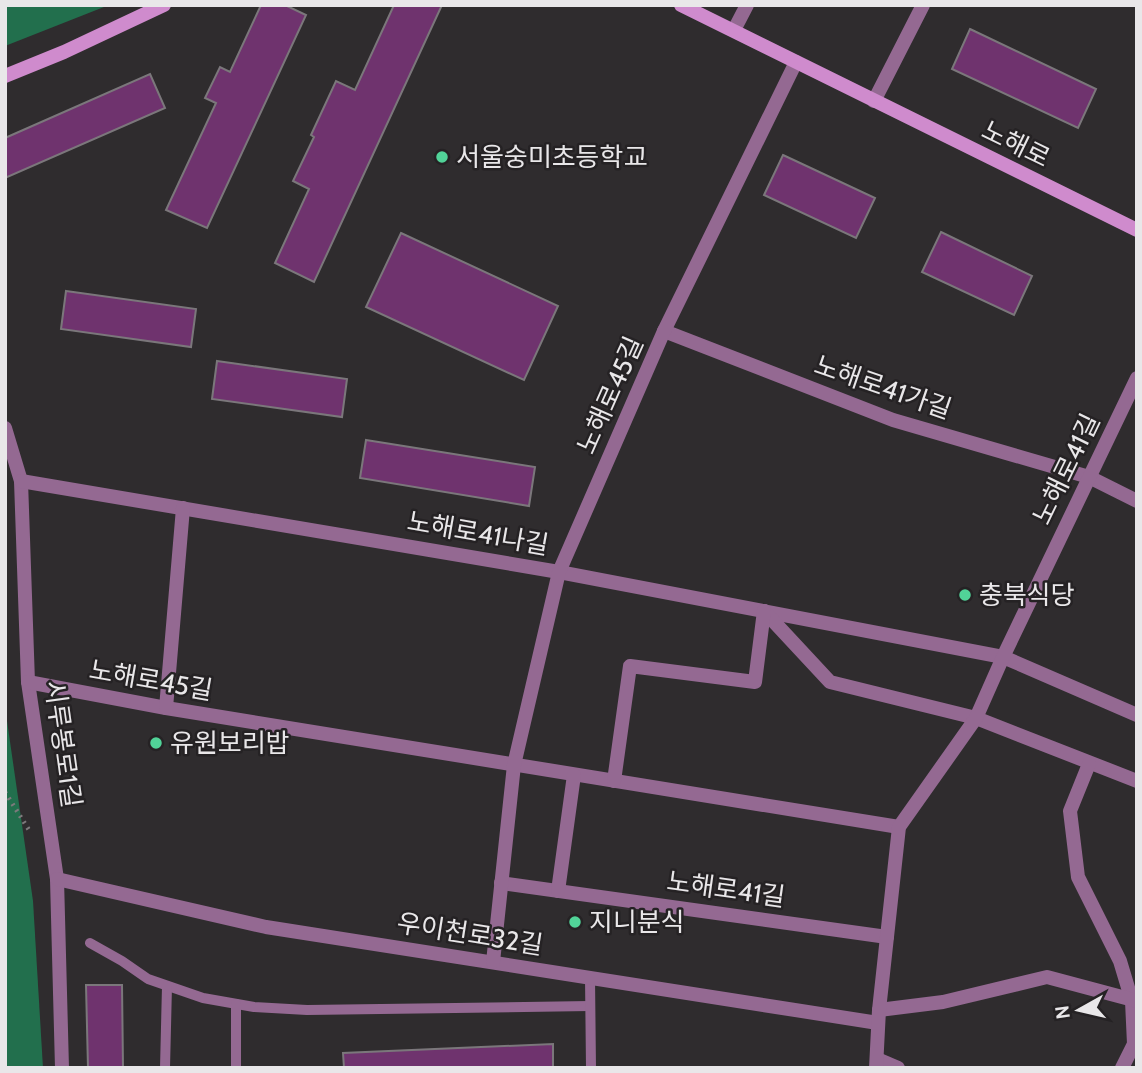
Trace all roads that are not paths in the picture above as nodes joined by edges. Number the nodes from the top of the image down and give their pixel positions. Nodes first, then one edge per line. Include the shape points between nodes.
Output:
1 (164, 5) edge
2 (681, 5) edge
3 (747, 5) edge
4 (923, 5) edge
5 (734, 30) junction
6 (796, 62) junction
7 (5, 76) edge
8 (874, 101) junction
9 (1137, 230) edge
10 (664, 331) junction
11 (1137, 378) edge
12 (5, 428) edge
13 (1090, 477) junction
14 (21, 481) junction
15 (1137, 501) edge
16 (183, 508) junction
17 (559, 572) junction
18 (764, 611) junction
19 (1003, 657) junction
20 (28, 682) junction
21 (166, 708) junction
22 (1137, 715) edge
23 (976, 718) junction
24 (1089, 764) junction
25 (514, 765) junction
26 (575, 775) junction
27 (614, 781) junction
28 (1137, 781) edge
29 (899, 827) junction
30 (57, 879) junction
31 (501, 883) junction
32 (558, 891) junction
33 (887, 937) junction
34 (90, 943) dead end
35 (493, 962) junction
36 (590, 978) junction
37 (167, 986) junction
38 (1135, 1001) edge
39 (236, 1004) junction
40 (590, 1006) junction
41 (878, 1016) junction
42 (876, 1063) edge
43 (62, 1068) edge
44 (164, 1068) edge
45 (236, 1068) edge
46 (591, 1068) edge
47 (898, 1068) edge
48 (1122, 1068) edge

1 - 7 main road
2 - 5 main road, 노해로
3 - 5 street
4 - 8 street
5 - 6 main road, 노해로
6 - 8 main road, 노해로
6 - 10 street, 노해로45길
8 - 9 main road, 노해로
10 - 13 street, 노해로41가길 via 893,420
10 - 17 street, 노해로45길
11 - 13 street, 노해로41길
12 - 14 street, 시루봉로1길
13 - 15 street, 노해로41가길
13 - 19 street, 노해로41길
14 - 16 street, 노해로41나길
14 - 20 street, 시루봉로1길
16 - 17 street, 노해로41나길
16 - 21 street
17 - 18 street, 노해로41나길
17 - 25 street, 노해로45길
18 - 19 street, 노해로41나길
18 - 23 street via 830,682
18 - 27 street via 755,682 630,666
19 - 22 street
19 - 23 street, 노해로41길
20 - 21 street, 노해로45길
20 - 30 street, 시루봉로1길
21 - 25 street, 노해로45길
23 - 24 street
23 - 29 street, 노해로41길
24 - 28 street
24 - 38 street via 1070,811 1078,877
25 - 26 street, 노해로45길
25 - 31 street, 노해로45길
26 - 27 street, 노해로45길
26 - 32 street
27 - 29 street, 노해로45길
29 - 33 street, 노해로41길
30 - 35 street, 우이천로32길 via 266,927
30 - 43 street, 시루봉로1길
31 - 32 street, 노해로41길
31 - 35 street, 노해로45길
32 - 33 street, 노해로41길
33 - 41 street, 노해로41길
34 - 37 lane
35 - 36 street, 우이천로32길
36 - 40 lane
36 - 41 street, 우이천로32길
37 - 39 lane
37 - 44 lane
38 - 41 street, 우이천로32길 via 1047,977
38 - 48 street via 1134,1044
39 - 40 lane via 307,1010
39 - 45 lane
40 - 46 lane
41 - 42 street, 노해로41길
42 - 47 street

